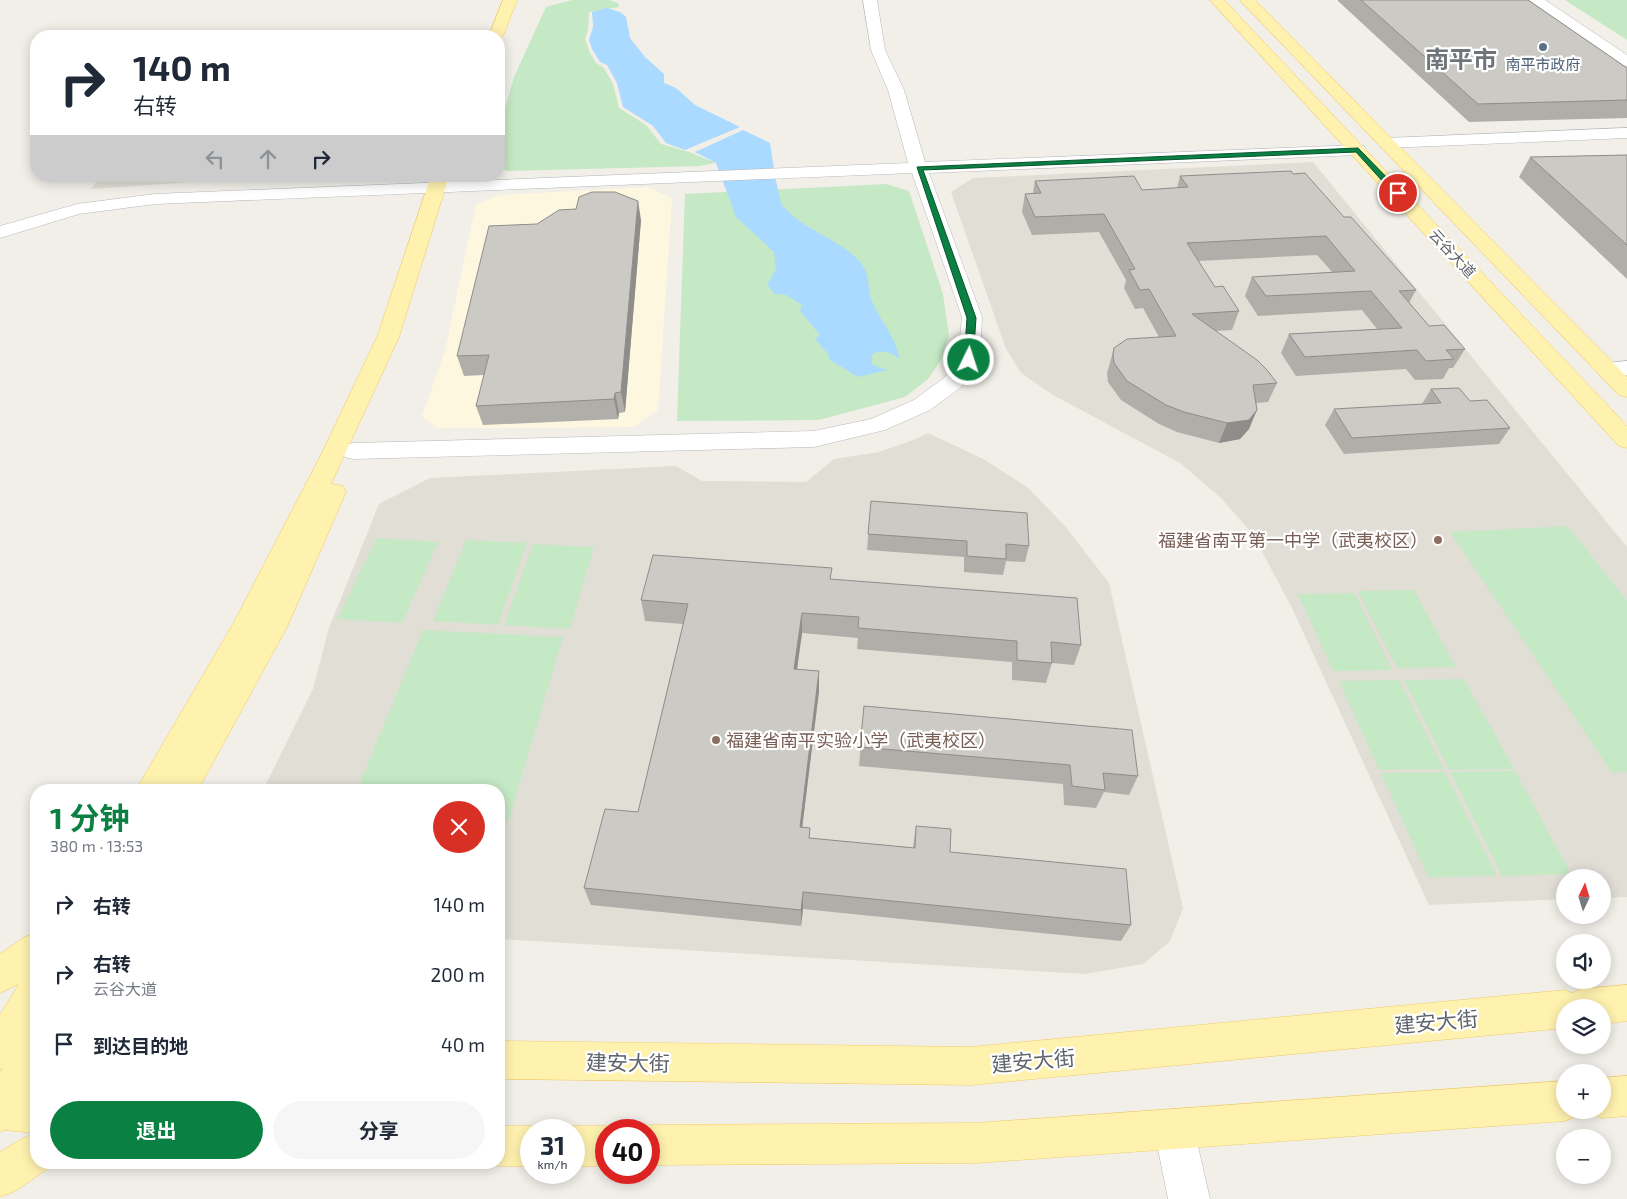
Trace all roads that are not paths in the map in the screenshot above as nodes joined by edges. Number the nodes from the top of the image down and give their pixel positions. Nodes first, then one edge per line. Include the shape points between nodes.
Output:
1 (510, 0) edge
2 (870, 0) edge
3 (1536, 0) edge
4 (1217, 1) edge
5 (1248, 1) edge
6 (498, 30) edge
7 (1627, 62) edge
8 (1627, 133) edge
9 (1627, 138) edge
10 (1389, 146) junction
11 (1356, 148) junction
12 (918, 166) junction
13 (505, 180) edge
14 (445, 182) edge
15 (0, 226) edge
16 (0, 232) edge
17 (1617, 369) edge
18 (1627, 390) edge
19 (1627, 440) edge
20 (353, 450) junction
21 (155, 784) edge
22 (184, 784) edge
23 (30, 955) edge
24 (0, 975) edge
25 (1627, 1003) edge
26 (30, 1005) edge
27 (1611, 1005) edge
28 (1556, 1010) edge
29 (18, 1035) edge
30 (505, 1060) edge
31 (1627, 1096) edge
32 (1611, 1097) edge
33 (1556, 1102) edge
34 (9, 1111) edge
35 (1174, 1129) junction
36 (660, 1145) edge
37 (505, 1146) edge
38 (520, 1146) edge
39 (30, 1157) edge
40 (0, 1176) edge
41 (1189, 1199) edge

1 - 6 main road
2 - 12 street via 878,50 896,90
3 - 7 street
4 - 11 main road, 云谷大道
5 - 10 main road, 云谷大道
8 - 10 street
9 - 10 street
10 - 17 main road, 云谷大道
11 - 12 street
11 - 19 main road, 云谷大道
12 - 13 street
12 - 20 street via 972,318 969,360 952,383 922,405 877,425 814,439
14 - 15 street via 160,192 76,204
14 - 16 street via 155,199 77,209
14 - 20 main road via 407,330
14 - 21 main road via 388,336 338,444 244,631
17 - 18 main road, 云谷大道
20 - 22 main road via 273,627
23 - 24 main road
25 - 27 main road
26 - 29 main road
28 - 30 main road, 建安大街 via 971,1066
29 - 34 main road
31 - 32 main road
33 - 35 main road
35 - 36 main road via 976,1143
35 - 41 street
37 - 38 main road
39 - 40 main road

